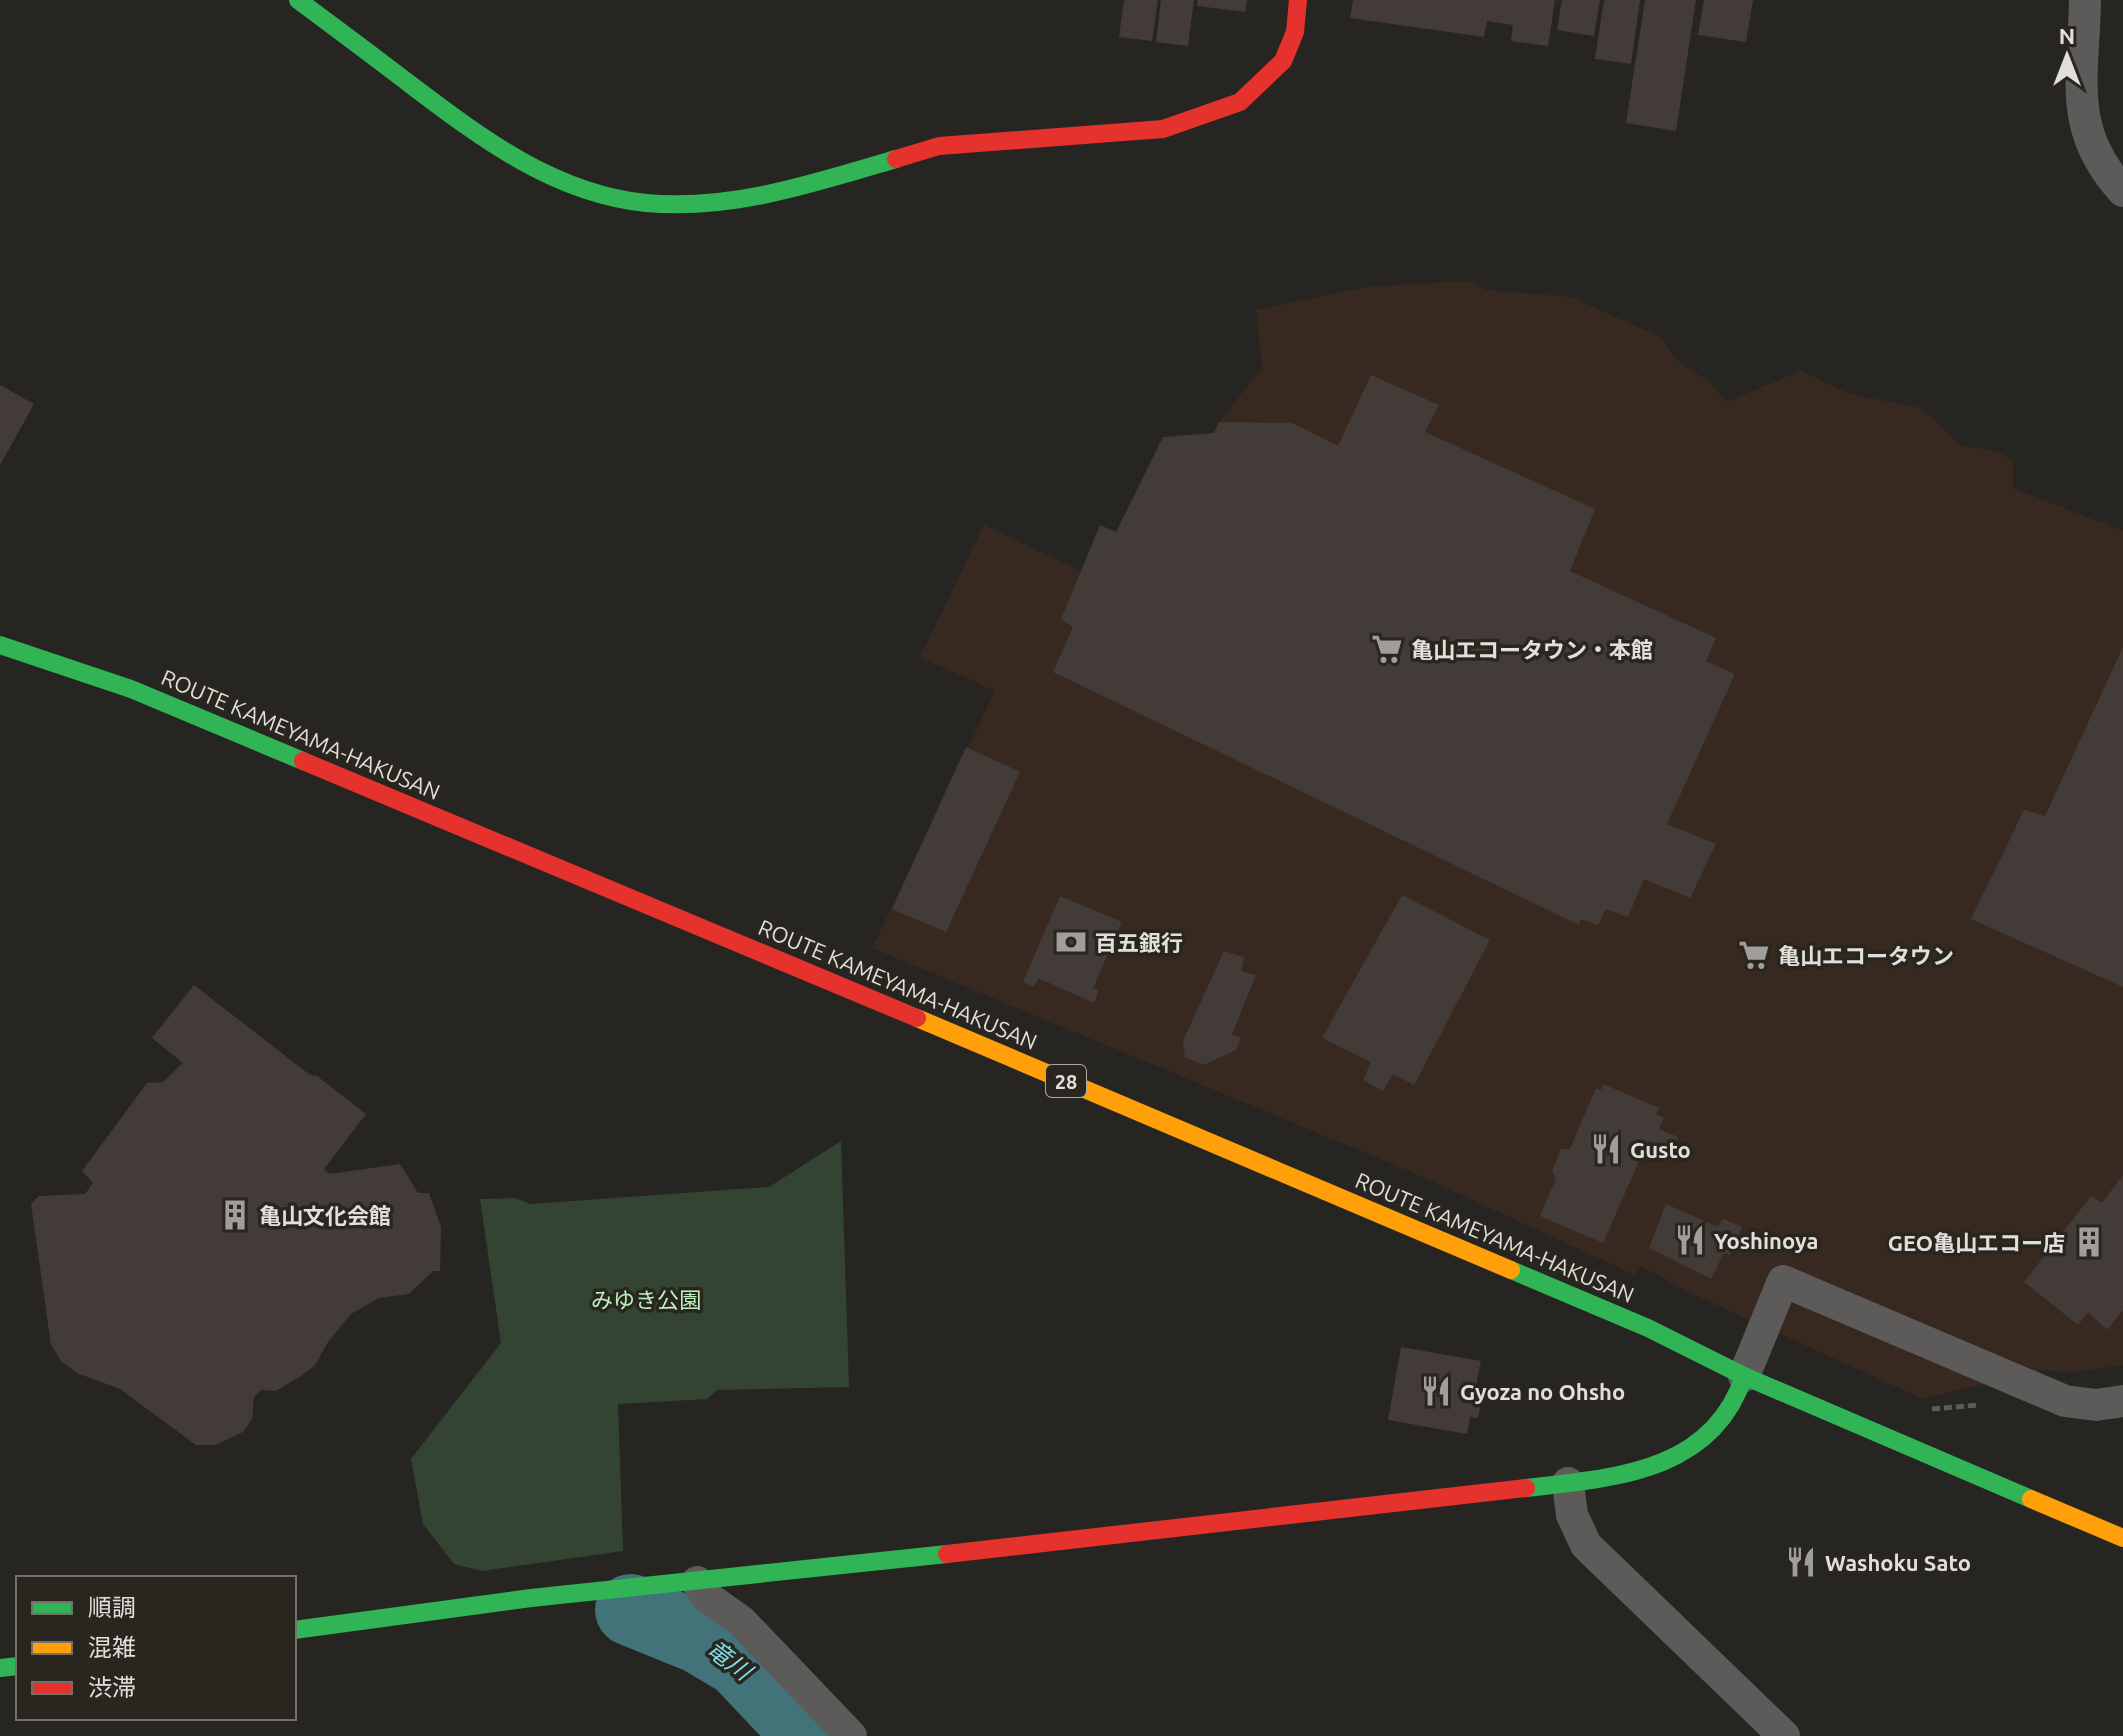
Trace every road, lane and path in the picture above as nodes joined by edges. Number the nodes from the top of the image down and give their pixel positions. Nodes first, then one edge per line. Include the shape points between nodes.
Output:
1 (298, 0) edge
2 (1298, 0) edge
3 (2085, 0) edge
4 (2123, 191) edge
5 (0, 645) edge
6 (1744, 1376) junction
7 (2123, 1401) edge
8 (1568, 1483) junction
9 (2123, 1538) edge
10 (697, 1582) junction
11 (296, 1630) edge
12 (851, 1736) edge
13 (1784, 1736) edge

1 - 2 main road via 512,157 597,194 646,203 692,203 800,188 939,146 1163,129 1240,102 1259,86 1283,61 1295,32
3 - 4 street via 2082,113 2105,172
5 - 6 main road, ROUTE KAMEYAMA-HAKUSAN / 28 via 131,689 1111,1099 1648,1328
6 - 7 street via 1783,1281 2065,1401
6 - 8 main road via 1729,1412 1687,1451 1612,1478
6 - 9 main road, ROUTE KAMEYAMA-HAKUSAN / 28
8 - 10 main road
8 - 13 street via 1572,1515 1586,1545
10 - 11 main road
10 - 12 street

